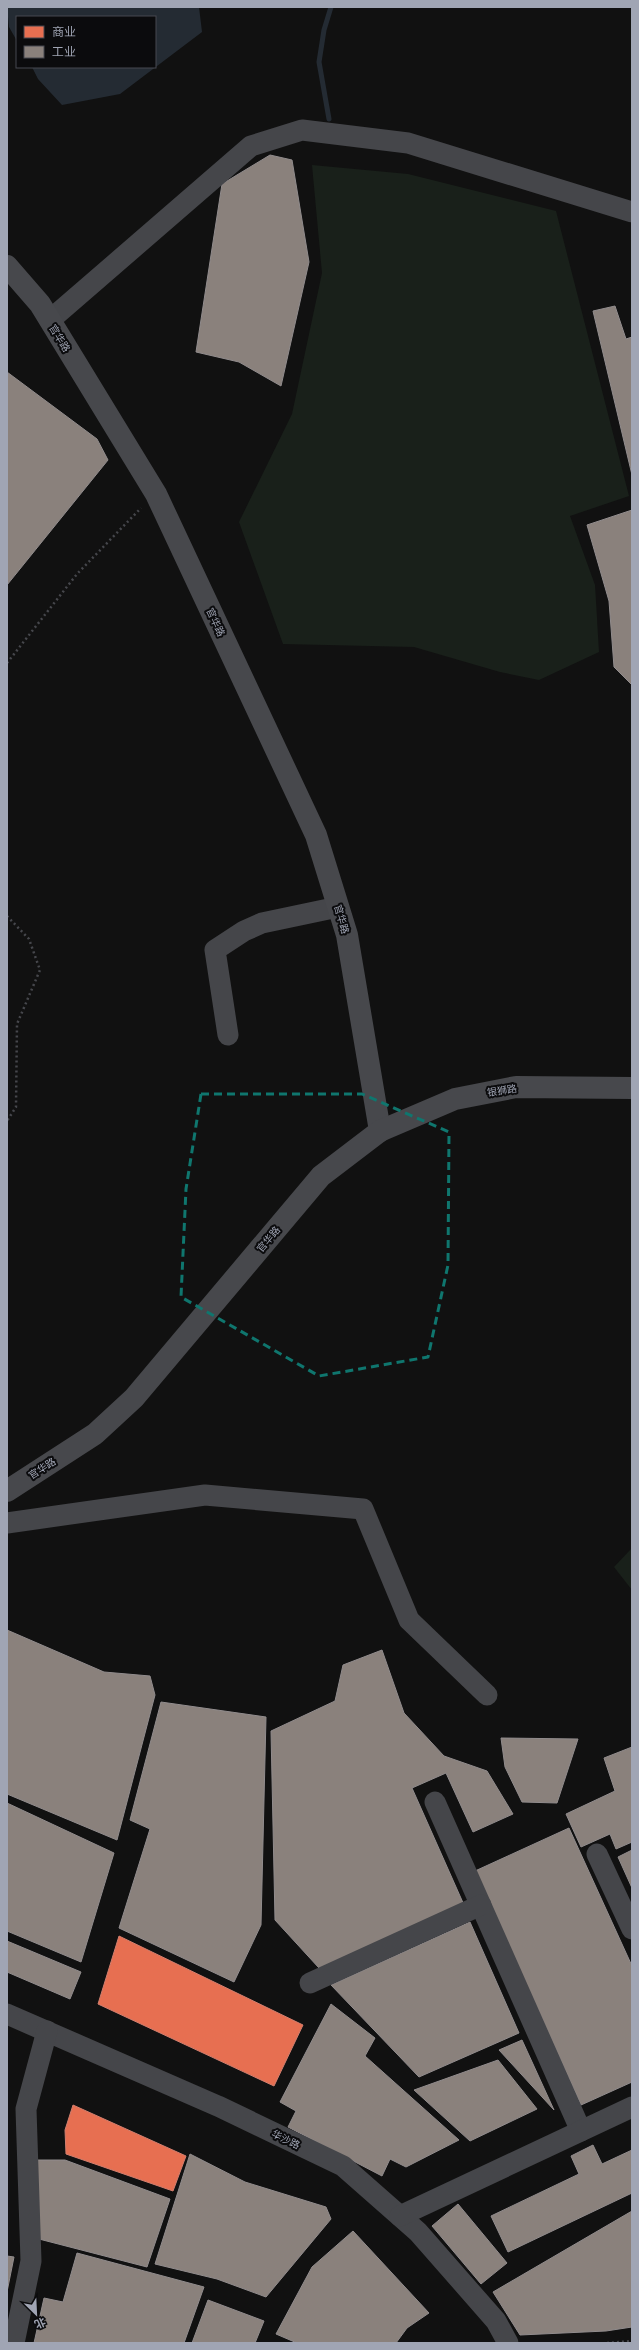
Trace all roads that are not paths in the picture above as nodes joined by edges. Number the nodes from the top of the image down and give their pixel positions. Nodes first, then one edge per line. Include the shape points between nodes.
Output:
1 (632, 212) edge
2 (7, 266) edge
3 (50, 320) junction
4 (338, 907) junction
5 (228, 1035) dead end
6 (632, 1088) edge
7 (380, 1132) junction
8 (7, 1491) edge
9 (7, 1523) edge
10 (487, 1695) dead end
11 (435, 1802) dead end
12 (597, 1854) dead end
13 (481, 1905) junction
14 (632, 1930) edge
15 (310, 1983) dead end
16 (7, 2014) edge
17 (47, 2031) junction
18 (632, 2107) edge
19 (581, 2131) junction
20 (400, 2216) junction
21 (14, 2343) edge
22 (508, 2343) edge

1 - 3 street via 408,143 302,130 251,146
2 - 3 main road, 官华路 via 40,304
3 - 4 main road, 官华路 via 156,494 316,836
4 - 5 street via 262,923 244,931 215,950
4 - 7 main road, 官华路 via 347,935
6 - 7 main road, 银狮路 via 516,1087 455,1098
7 - 8 main road, 官华路 via 321,1176 134,1398 95,1434
9 - 10 street via 205,1495 363,1509 409,1620
11 - 13 street
12 - 14 street
13 - 15 street
13 - 19 street
16 - 17 street, 华沙路
17 - 20 street, 华沙路 via 218,2106 342,2166
17 - 21 street via 26,2109 31,2261
18 - 19 street
19 - 20 street
20 - 22 street, 华沙路 via 418,2232 496,2321

